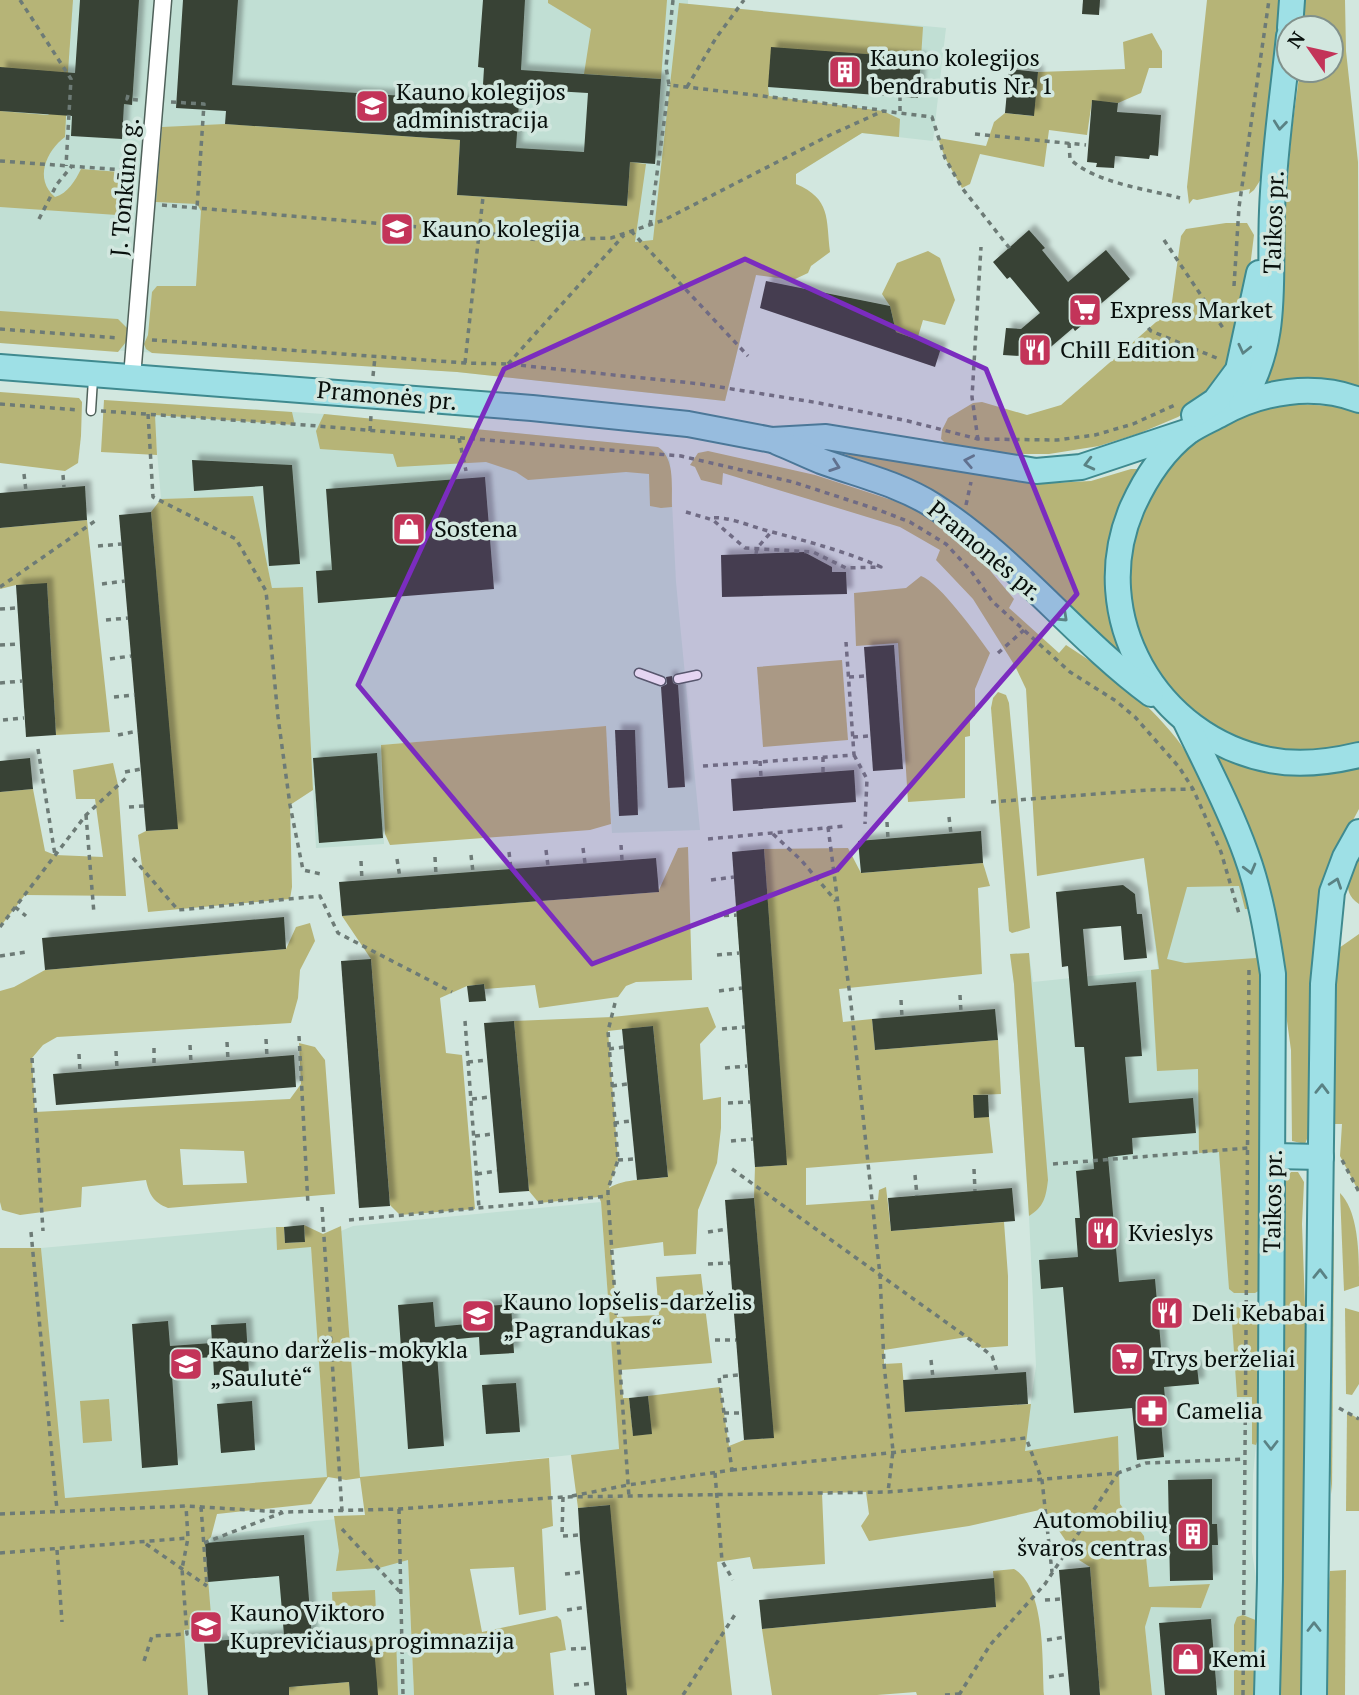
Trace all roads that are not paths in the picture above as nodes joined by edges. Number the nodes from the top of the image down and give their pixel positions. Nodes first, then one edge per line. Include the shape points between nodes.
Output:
1 (163, 0) edge
2 (1284, 84) edge
3 (1272, 210) junction
4 (0, 368) edge
5 (93, 374) junction
6 (132, 377) junction
7 (1359, 400) edge
8 (1241, 403) junction
9 (91, 411) road end
10 (1189, 431) junction
11 (772, 440) junction
12 (1140, 446) junction
13 (639, 673) dead end
14 (697, 675) dead end
15 (678, 680) dead end
16 (661, 681) dead end
17 (1178, 716) junction
18 (1359, 755) edge
19 (1359, 832) edge
20 (1273, 1156) junction
21 (1331, 1157) junction
22 (1267, 1695) edge
23 (1314, 1695) edge

1 - 6 street, J. Tonkūno g.
2 -> 3 main road, Taikos pr.
3 - 8 main road, Taikos pr. via 1267,338 1261,365
3 -> 12 main road via 1238,370 1215,401
4 - 5 main road, Pramonės pr.
5 - 6 main road, Pramonės pr.
5 - 9 lane
6 - 11 main road, Pramonės pr. via 688,424
7 - 8 main road via 1322,392 1289,392
8 - 10 main road
10 - 12 main road, Pramonės pr.
10 - 17 main road via 1162,457 1141,488 1126,523 1119,560 1119,597 1127,634 1142,669
12 -> 11 main road, Pramonės pr. via 1081,467 1036,471 976,451 924,451 826,437
11 -> 17 main road, Pramonės pr. via 913,494 953,534
13 - 16 lane
14 - 15 lane
17 - 18 main road, Pramonės pr. via 1212,739 1271,761 1313,763
17 -> 20 main road, Taikos pr. via 1247,855 1266,928 1273,974
21 -> 19 main road, Taikos pr. via 1323,984 1326,938 1332,892
20 - 21 main road
20 -> 22 main road, Taikos pr.
23 -> 21 main road, Taikos pr.

